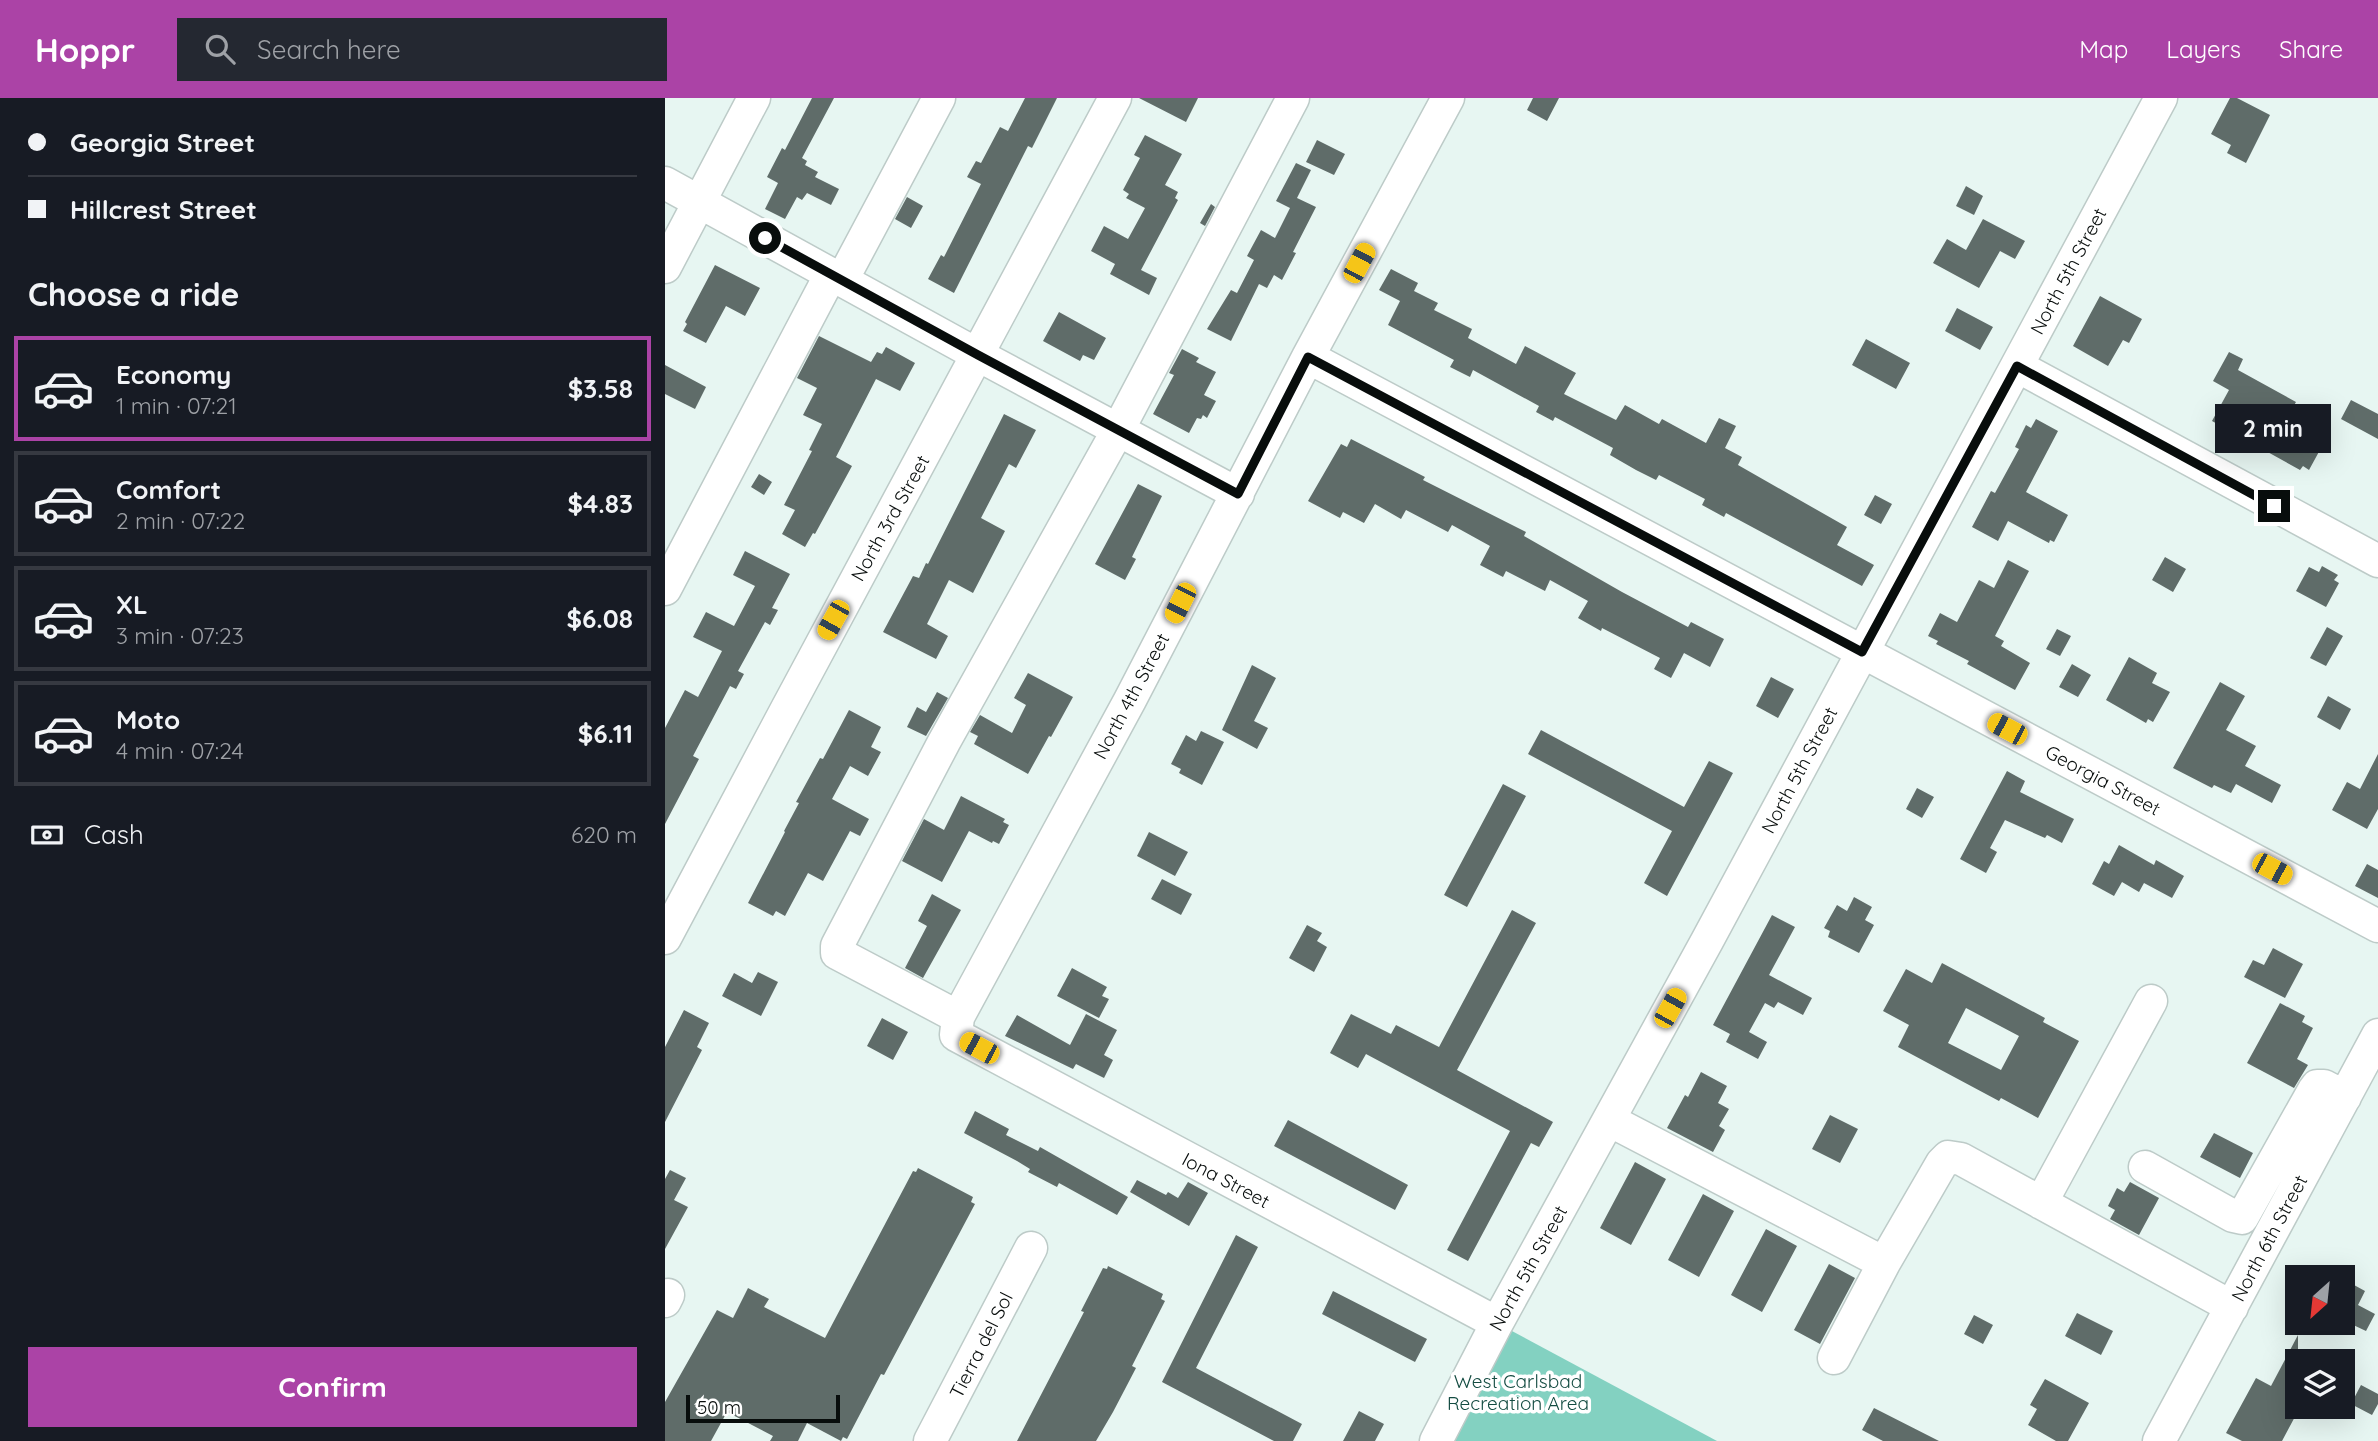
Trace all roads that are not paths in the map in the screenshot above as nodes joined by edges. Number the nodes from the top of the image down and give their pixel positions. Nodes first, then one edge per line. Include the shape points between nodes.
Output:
1 (754, 98) edge
2 (939, 98) edge
3 (1115, 98) edge
4 (1293, 98) edge
5 (1448, 98) edge
6 (2161, 98) edge
7 (665, 183) edge
8 (699, 201) junction
9 (665, 267) edge
10 (837, 277) junction
11 (978, 355) junction
12 (1308, 357) junction
13 (2017, 366) junction
14 (1118, 430) junction
15 (1238, 494) junction
16 (2378, 561) edge
17 (665, 589) edge
18 (1862, 652) junction
19 (2378, 926) edge
20 (665, 938) edge
21 (2151, 1001) dead end
22 (957, 1026) junction
23 (2378, 1035) edge
24 (2345, 1097) junction
25 (1609, 1120) junction
26 (2294, 1127) junction
27 (2321, 1141) junction
28 (2273, 1164) junction
29 (2145, 1167) dead end
30 (2300, 1180) junction
31 (2255, 1196) junction
32 (2041, 1203) junction
33 (2283, 1211) junction
34 (1031, 1248) dead end
35 (1884, 1264) junction
36 (2232, 1307) junction
37 (1497, 1323) junction
38 (1834, 1358) dead end
39 (930, 1441) edge
40 (1436, 1441) edge
41 (2159, 1441) edge

1 - 8 street
2 - 10 street
3 - 11 street, North 3rd Street
4 - 14 street
5 - 12 street, North 4th Street
6 - 13 street, North 5th Street
7 - 8 street
8 - 9 street
8 - 10 street
10 - 11 street
10 - 17 street
11 - 14 street
11 - 20 street, North 3rd Street
12 - 15 street, North 4th Street
12 - 18 street, Georgia Street
13 - 16 street
13 - 18 street, North 5th Street
14 - 15 street
14 - 22 street, Iona Street via 944,742 837,946 837,953
15 - 22 street, North 4th Street
18 - 19 street, Georgia Street
18 - 25 street, North 5th Street
21 - 32 street
22 - 37 street, Iona Street
23 - 24 street, North 6th Street
24 - 26 street via 2317,1086
24 - 27 street, North 6th Street
25 - 35 street
25 - 37 street, North 5th Street
26 - 27 street
26 - 28 street
27 - 30 street, North 6th Street
28 - 30 street
28 - 31 street
29 - 31 street via 2233,1216 2242,1218
30 - 33 street, North 6th Street
31 - 33 street
32 - 35 street via 1962,1159 1948,1157
32 - 36 street
33 - 36 street, North 6th Street
34 - 39 street, Tierra del Sol
35 - 38 street
36 - 41 street, North 6th Street
37 - 40 street, North 5th Street

